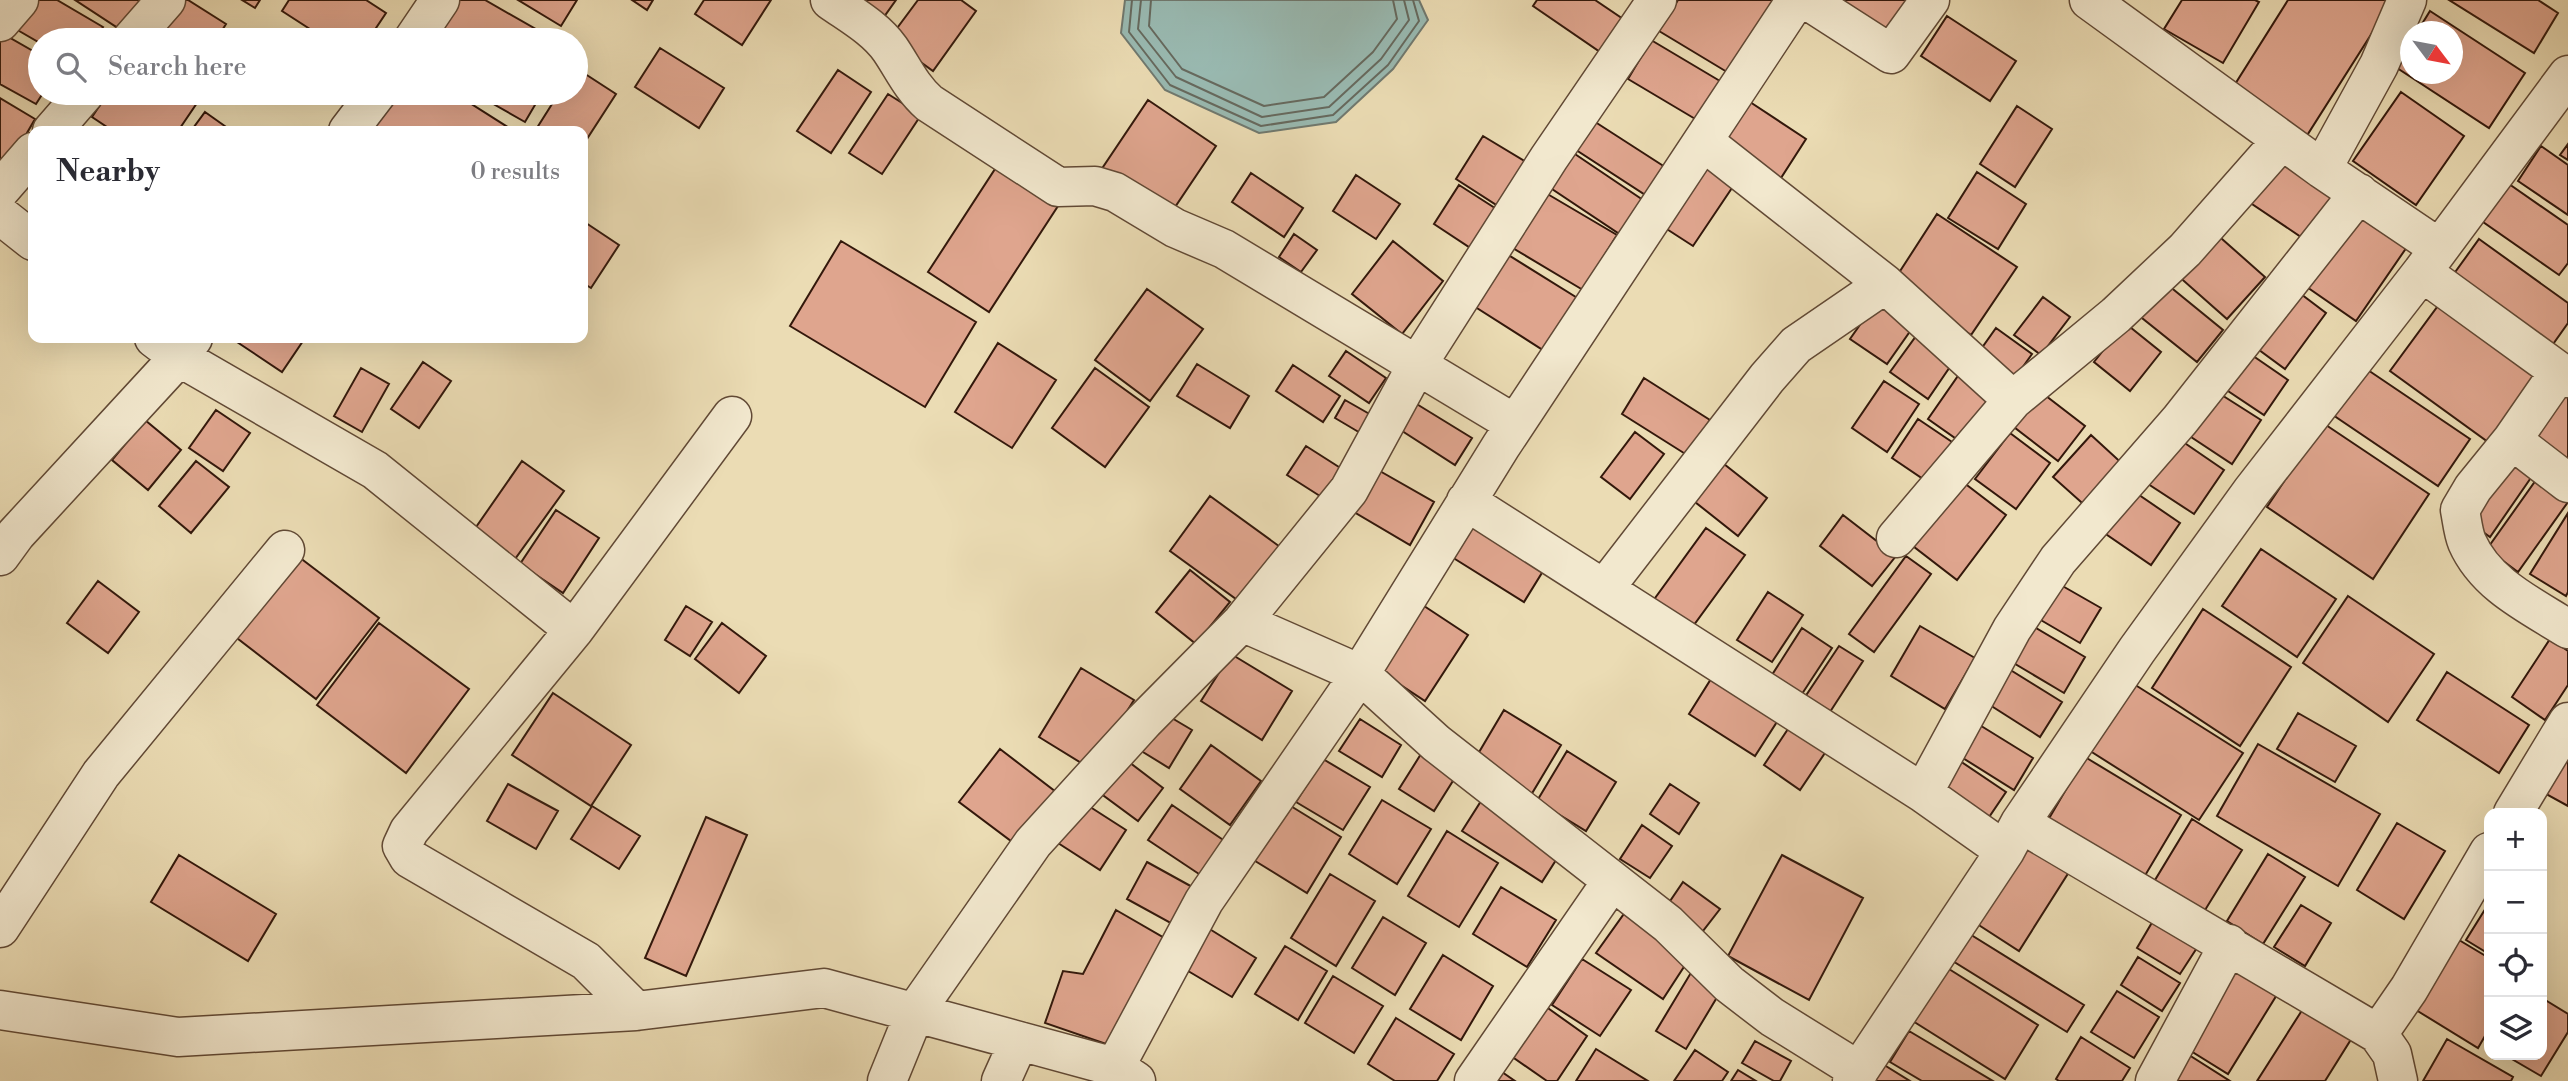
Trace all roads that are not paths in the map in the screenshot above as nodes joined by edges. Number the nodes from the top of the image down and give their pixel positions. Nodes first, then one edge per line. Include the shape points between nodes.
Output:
1 (19, 0) edge
2 (166, 0) edge
3 (440, 0) edge
4 (830, 0) edge
5 (1657, 0) edge
6 (1796, 0) edge
7 (1807, 0) edge
8 (1930, 0) edge
9 (2089, 0) edge
10 (2407, 0) edge
11 (0, 22) edge
12 (142, 28) edge
13 (421, 28) edge
14 (2568, 75) edge
15 (75, 105) edge
16 (368, 105) edge
17 (56, 126) edge
18 (352, 126) edge
19 (2282, 140) junction
20 (1704, 142) junction
21 (28, 158) edge
22 (2322, 169) junction
23 (0, 190) edge
24 (2359, 193) junction
25 (0, 215) edge
26 (28, 237) edge
27 (2431, 260) junction
28 (1885, 284) junction
29 (175, 344) edge
30 (1417, 365) junction
31 (2564, 375) edge
32 (2013, 400) junction
33 (732, 416) dead end
34 (1515, 424) junction
35 (2512, 440) junction
36 (2568, 483) edge
37 (1466, 501) junction
38 (5, 536) edge
39 (1896, 538) dead end
40 (285, 550) dead end
41 (1604, 589) junction
42 (1242, 622) junction
43 (2568, 629) edge
44 (574, 630) junction
45 (1360, 674) junction
46 (2566, 729) edge
47 (1923, 793) junction
48 (2516, 808) edge
49 (2012, 837) junction
50 (2484, 860) edge
51 (1612, 881) junction
52 (0, 928) edge
53 (2228, 944) junction
54 (0, 1010) edge
55 (636, 1010) junction
56 (915, 1012) junction
57 (2378, 1034) junction
58 (1019, 1041) junction
59 (1125, 1074) edge
60 (1856, 1076) edge
61 (887, 1081) edge
62 (1001, 1081) edge
63 (1474, 1081) edge
64 (2155, 1081) edge
65 (2398, 1081) edge

1 - 11 street
2 - 12 street
3 - 13 street
4 - 30 street via 877,34 917,93 929,103 1058,187 1115,192 1175,228 1224,249
5 - 30 street
6 - 20 street
7 - 8 street via 1891,54
9 - 19 street
10 - 22 street via 2379,65
14 - 27 street
15 - 17 street
16 - 18 street
19 - 22 street
19 - 32 street via 2185,250 2116,315
20 - 28 street
20 - 34 street
21 - 23 street
22 - 24 street
24 - 27 street
24 - 47 street via 2180,420 2058,560 2012,628
25 - 26 street
27 - 31 street
27 - 49 street via 2252,491 2137,650
28 - 32 street
28 - 41 street via 1796,345
29 - 38 street
29 - 44 street via 375,470
30 - 34 street
30 - 42 street via 1349,490
31 - 35 street
32 - 39 street
33 - 44 street
34 - 37 street
35 - 36 street
35 - 43 street via 2460,510 2467,541 2486,573
37 - 41 street
37 - 45 street
40 - 52 street via 101,774
41 - 47 street
42 - 45 street
42 - 56 street via 1033,843
44 - 55 street via 409,831 402,846 409,858 586,961
45 - 51 street via 1436,743
45 - 59 street via 1204,901
46 - 48 street
47 - 49 street
49 - 53 street
49 - 60 street
50 - 57 street
51 - 60 street via 1668,924 1729,984
51 - 63 street
53 - 57 street
53 - 64 street
54 - 55 street via 178,1037
55 - 56 street via 824,988
56 - 58 street
56 - 61 street
57 - 65 street via 2392,1054
58 - 59 street
58 - 62 street

